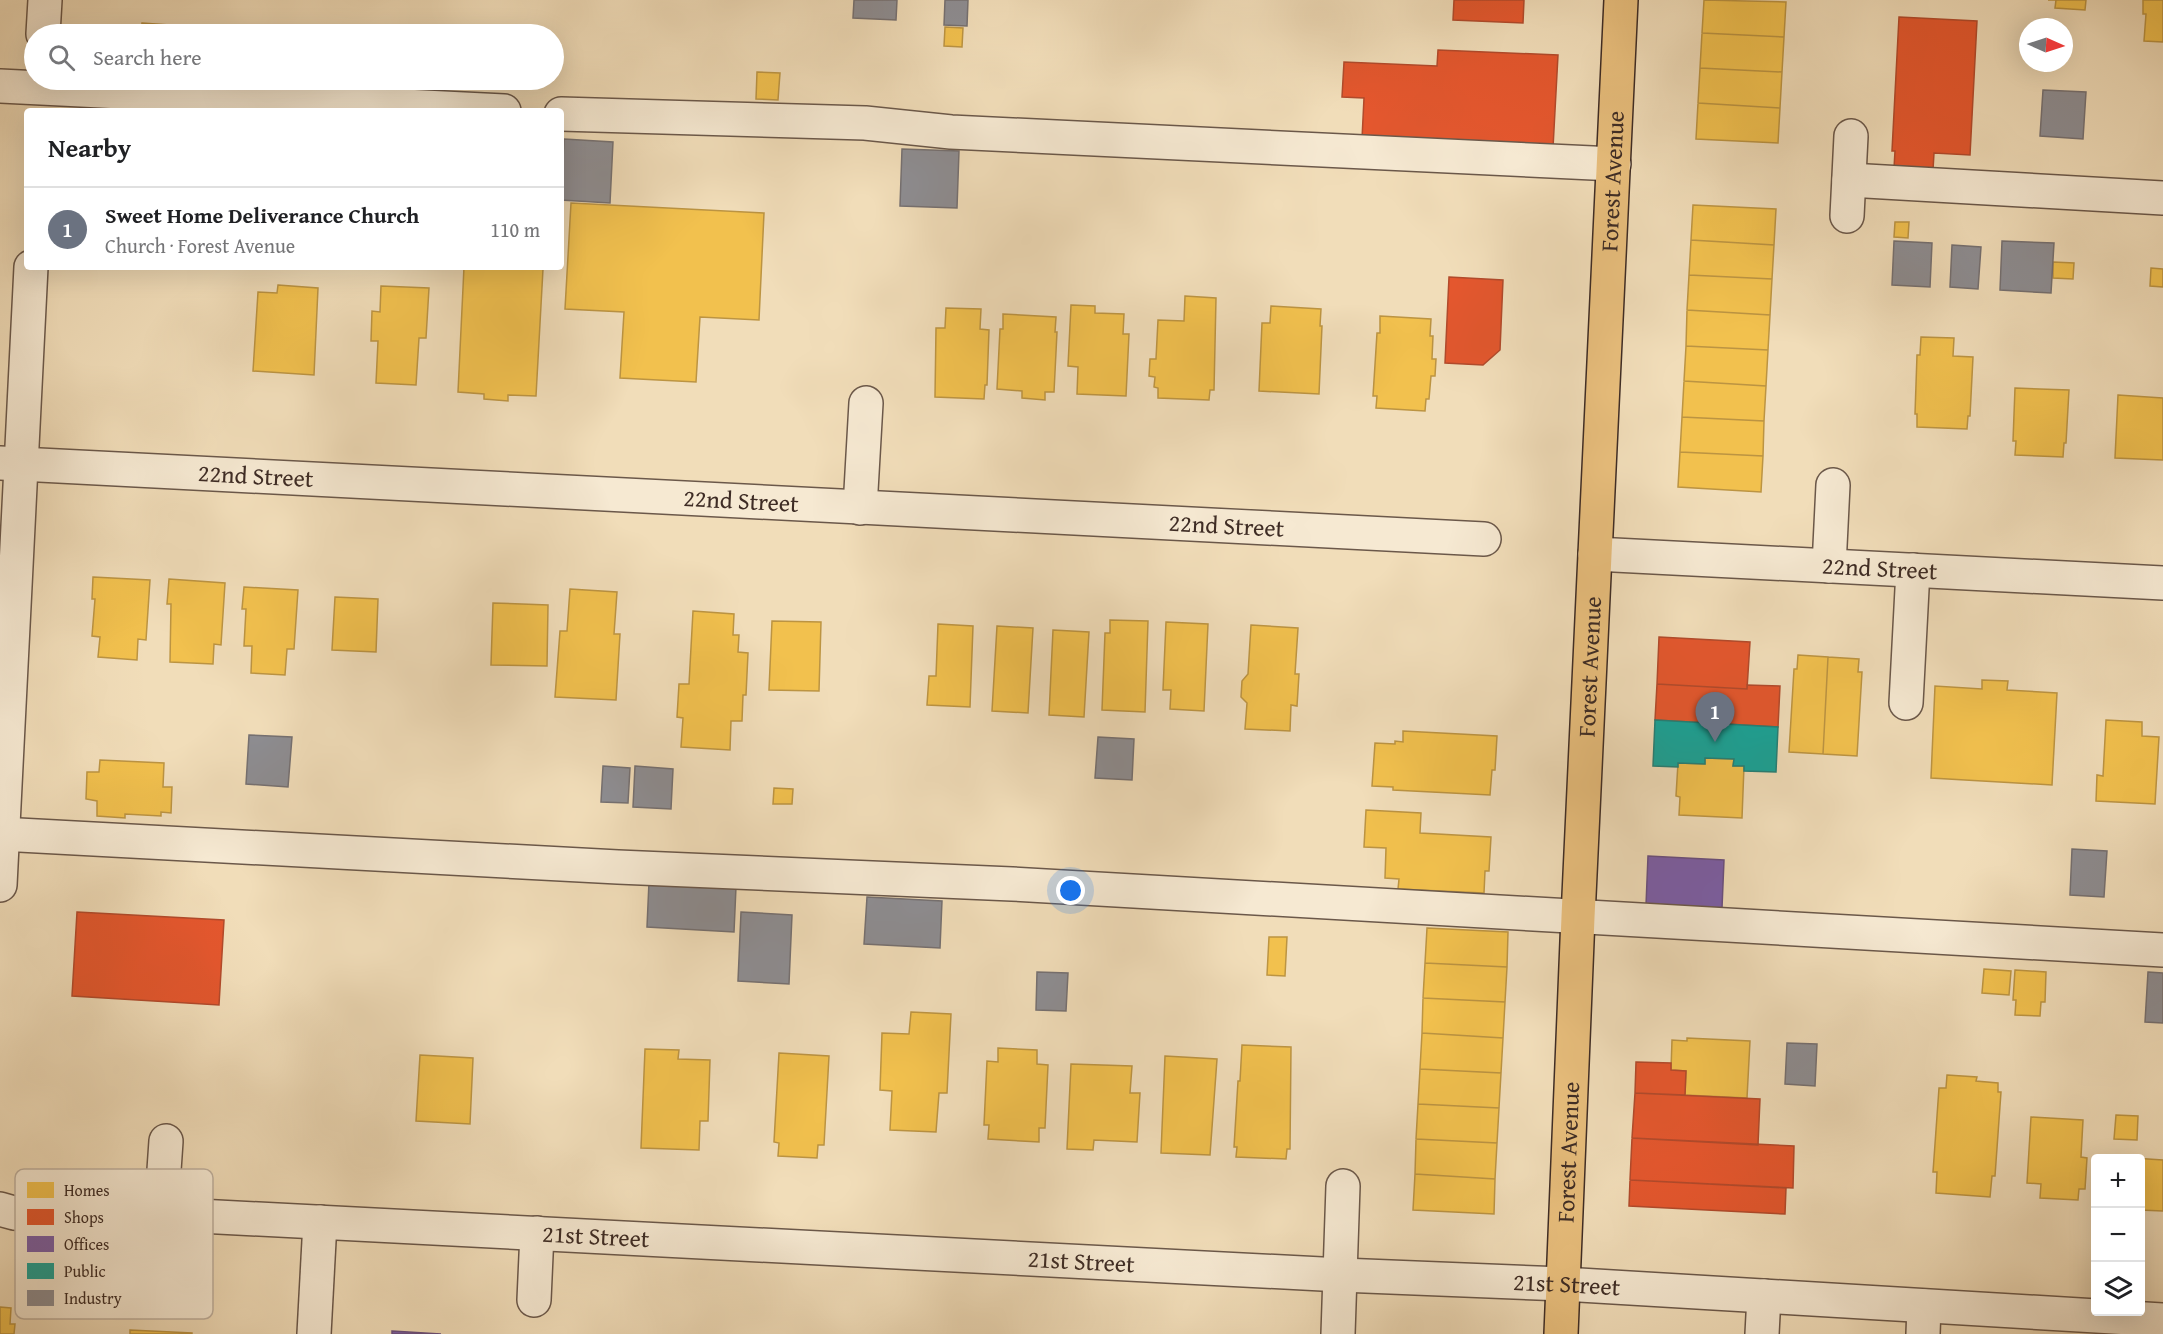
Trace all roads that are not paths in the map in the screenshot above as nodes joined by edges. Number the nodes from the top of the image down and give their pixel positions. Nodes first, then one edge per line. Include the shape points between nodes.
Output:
1 (45, 0) edge
2 (1621, 0) edge
3 (44, 24) edge
4 (0, 86) edge
5 (40, 93) edge
6 (427, 108) edge
7 (564, 114) edge
8 (1851, 136) dead end
9 (1614, 164) junction
10 (1849, 180) junction
11 (2163, 198) edge
12 (1847, 216) dead end
13 (31, 270) edge
14 (866, 403) dead end
15 (11, 464) edge
16 (1833, 485) dead end
17 (860, 508) junction
18 (1484, 539) dead end
19 (1595, 554) junction
20 (1829, 566) junction
21 (1913, 570) junction
22 (2163, 582) edge
23 (1906, 703) dead end
24 (1, 834) edge
25 (0, 885) edge
26 (1578, 917) junction
27 (2163, 950) edge
28 (166, 1141) dead end
29 (164, 1169) edge
30 (1343, 1186) dead end
31 (0, 1209) edge
32 (15, 1214) edge
33 (213, 1217) edge
34 (320, 1222) junction
35 (537, 1233) junction
36 (1341, 1275) junction
37 (1563, 1284) junction
38 (1764, 1296) junction
39 (534, 1300) dead end
40 (1923, 1320) edge
41 (2163, 1320) edge
42 (314, 1334) edge
43 (1338, 1334) edge
44 (1561, 1334) edge
45 (1762, 1334) edge

1 - 3 street
2 - 9 main road, Forest Avenue
4 - 5 street
5 - 6 street
7 - 9 street via 866,123 951,132
8 - 10 street
9 - 19 main road, Forest Avenue
10 - 11 street
10 - 12 street
13 - 15 street
14 - 17 street
15 - 17 street, 22nd Street
15 - 24 street
16 - 20 street
17 - 18 street, 22nd Street
19 - 20 street, 22nd Street
19 - 26 main road, Forest Avenue
20 - 21 street, 22nd Street
21 - 22 street, 22nd Street
21 - 23 street
24 - 25 street
24 - 26 street
26 - 27 street
26 - 37 main road, Forest Avenue
28 - 29 street
30 - 36 street
31 - 32 street, 21st Street
33 - 34 street, 21st Street
34 - 35 street, 21st Street
34 - 42 street
35 - 36 street, 21st Street
35 - 39 street
36 - 37 street, 21st Street
36 - 43 street
37 - 38 street, 21st Street
37 - 44 main road, Forest Avenue
38 - 40 street, 21st Street
38 - 45 street
40 - 41 street, 21st Street

